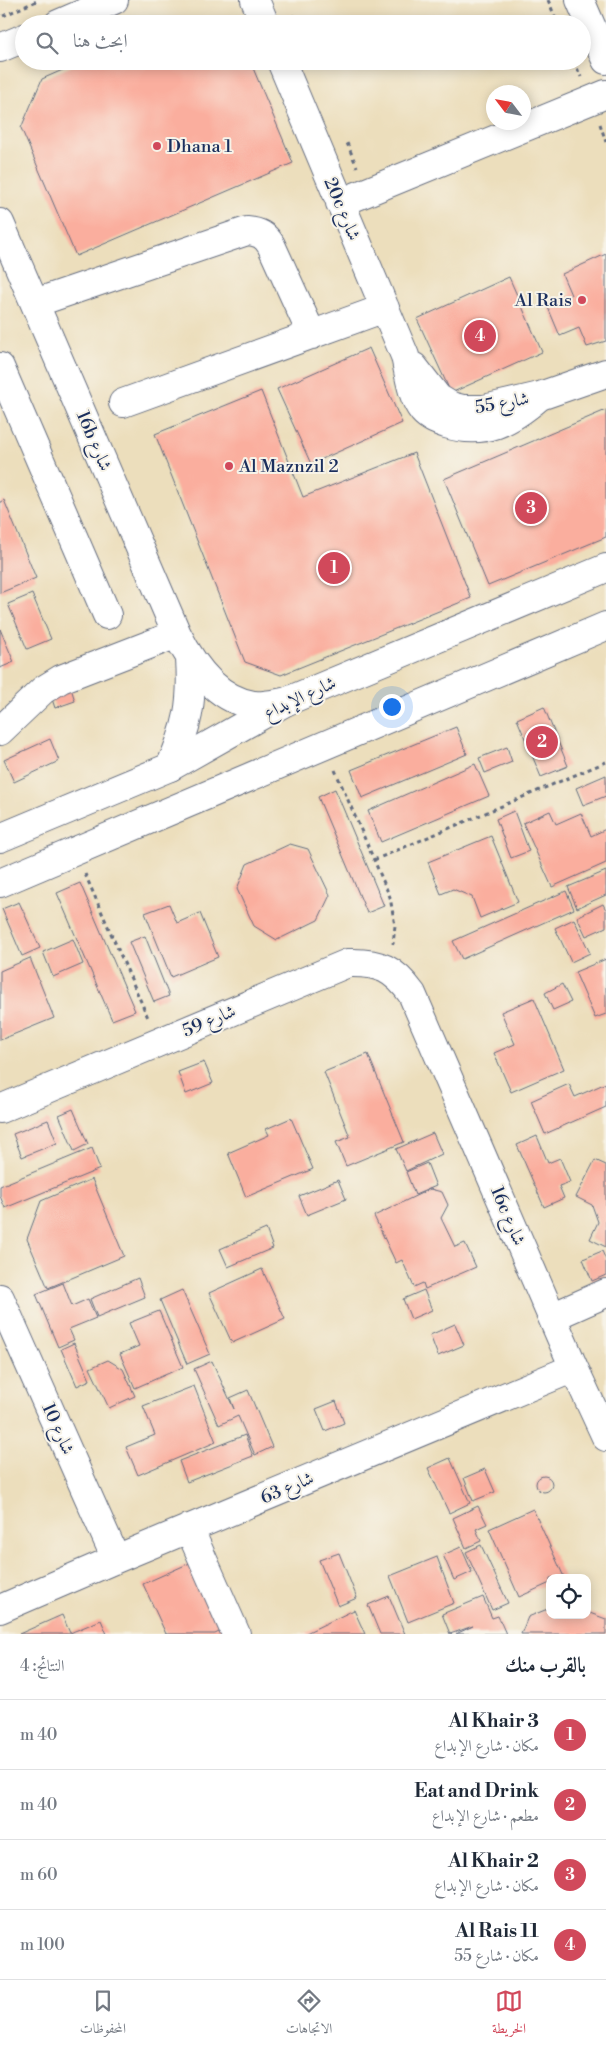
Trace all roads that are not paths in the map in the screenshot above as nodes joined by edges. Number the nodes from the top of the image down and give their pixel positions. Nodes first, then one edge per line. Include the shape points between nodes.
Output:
1 (114, 0) edge
2 (255, 0) edge
3 (580, 0) edge
4 (79, 15) edge
5 (261, 15) edge
6 (586, 15) edge
7 (591, 25) edge
8 (15, 42) edge
9 (0, 48) edge
10 (606, 60) edge
11 (285, 70) edge
12 (606, 94) edge
13 (340, 203) junction
14 (0, 223) edge
15 (35, 303) junction
16 (384, 308) junction
17 (312, 335) junction
18 (405, 356) joint
19 (0, 368) edge
20 (606, 373) edge
21 (123, 403) dead end
22 (606, 568) edge
23 (107, 615) dead end
24 (605, 627) edge
25 (177, 634) junction
26 (190, 659) junction
27 (285, 702) junction
28 (0, 731) edge
29 (170, 767) junction
30 (0, 838) edge
31 (0, 883) edge
32 (412, 994) joint
33 (0, 1109) edge
34 (606, 1293) edge
35 (0, 1298) edge
36 (552, 1318) junction
37 (574, 1368) junction
38 (606, 1437) edge
39 (189, 1528) junction
40 (116, 1559) junction
41 (0, 1609) edge
42 (236, 1634) edge

1 - 4 street
2 - 5 street
3 - 6 street
7 - 10 street
8 - 9 street
11 - 13 street, 20c شارع
12 - 13 street
13 - 16 street, 20c شارع
14 - 15 street, 16b شارع
15 - 17 street via 247,230 262,234 271,245
15 - 25 street, 16b شارع
16 - 17 street
16 - 18 street, 20c شارع
17 - 21 street
18 - 20 street, شارع 55 via 416,399 423,411 433,419 465,429 505,422 520,414 540,396
19 - 23 street
22 - 27 street, شارع الإبداع
24 - 31 street
25 - 26 street, 16b شارع
25 - 28 street via 61,679 43,690
26 - 27 street, 16b شارع via 209,681 232,698 255,705
26 - 29 street, 16b شارع via 189,715 182,742
27 - 29 street, شارع الإبداع
29 - 30 street, شارع الإبداع
32 - 33 street, شارع 59 via 401,979 385,967 367,962 348,963
32 - 36 street, 16c شارع
34 - 36 street
35 - 40 street, شارع 10
36 - 37 street, 16c شارع
37 - 38 street, 16c شارع
37 - 39 street, شارع 63
39 - 40 street, شارع 63
39 - 42 street
40 - 41 street, شارع 63

